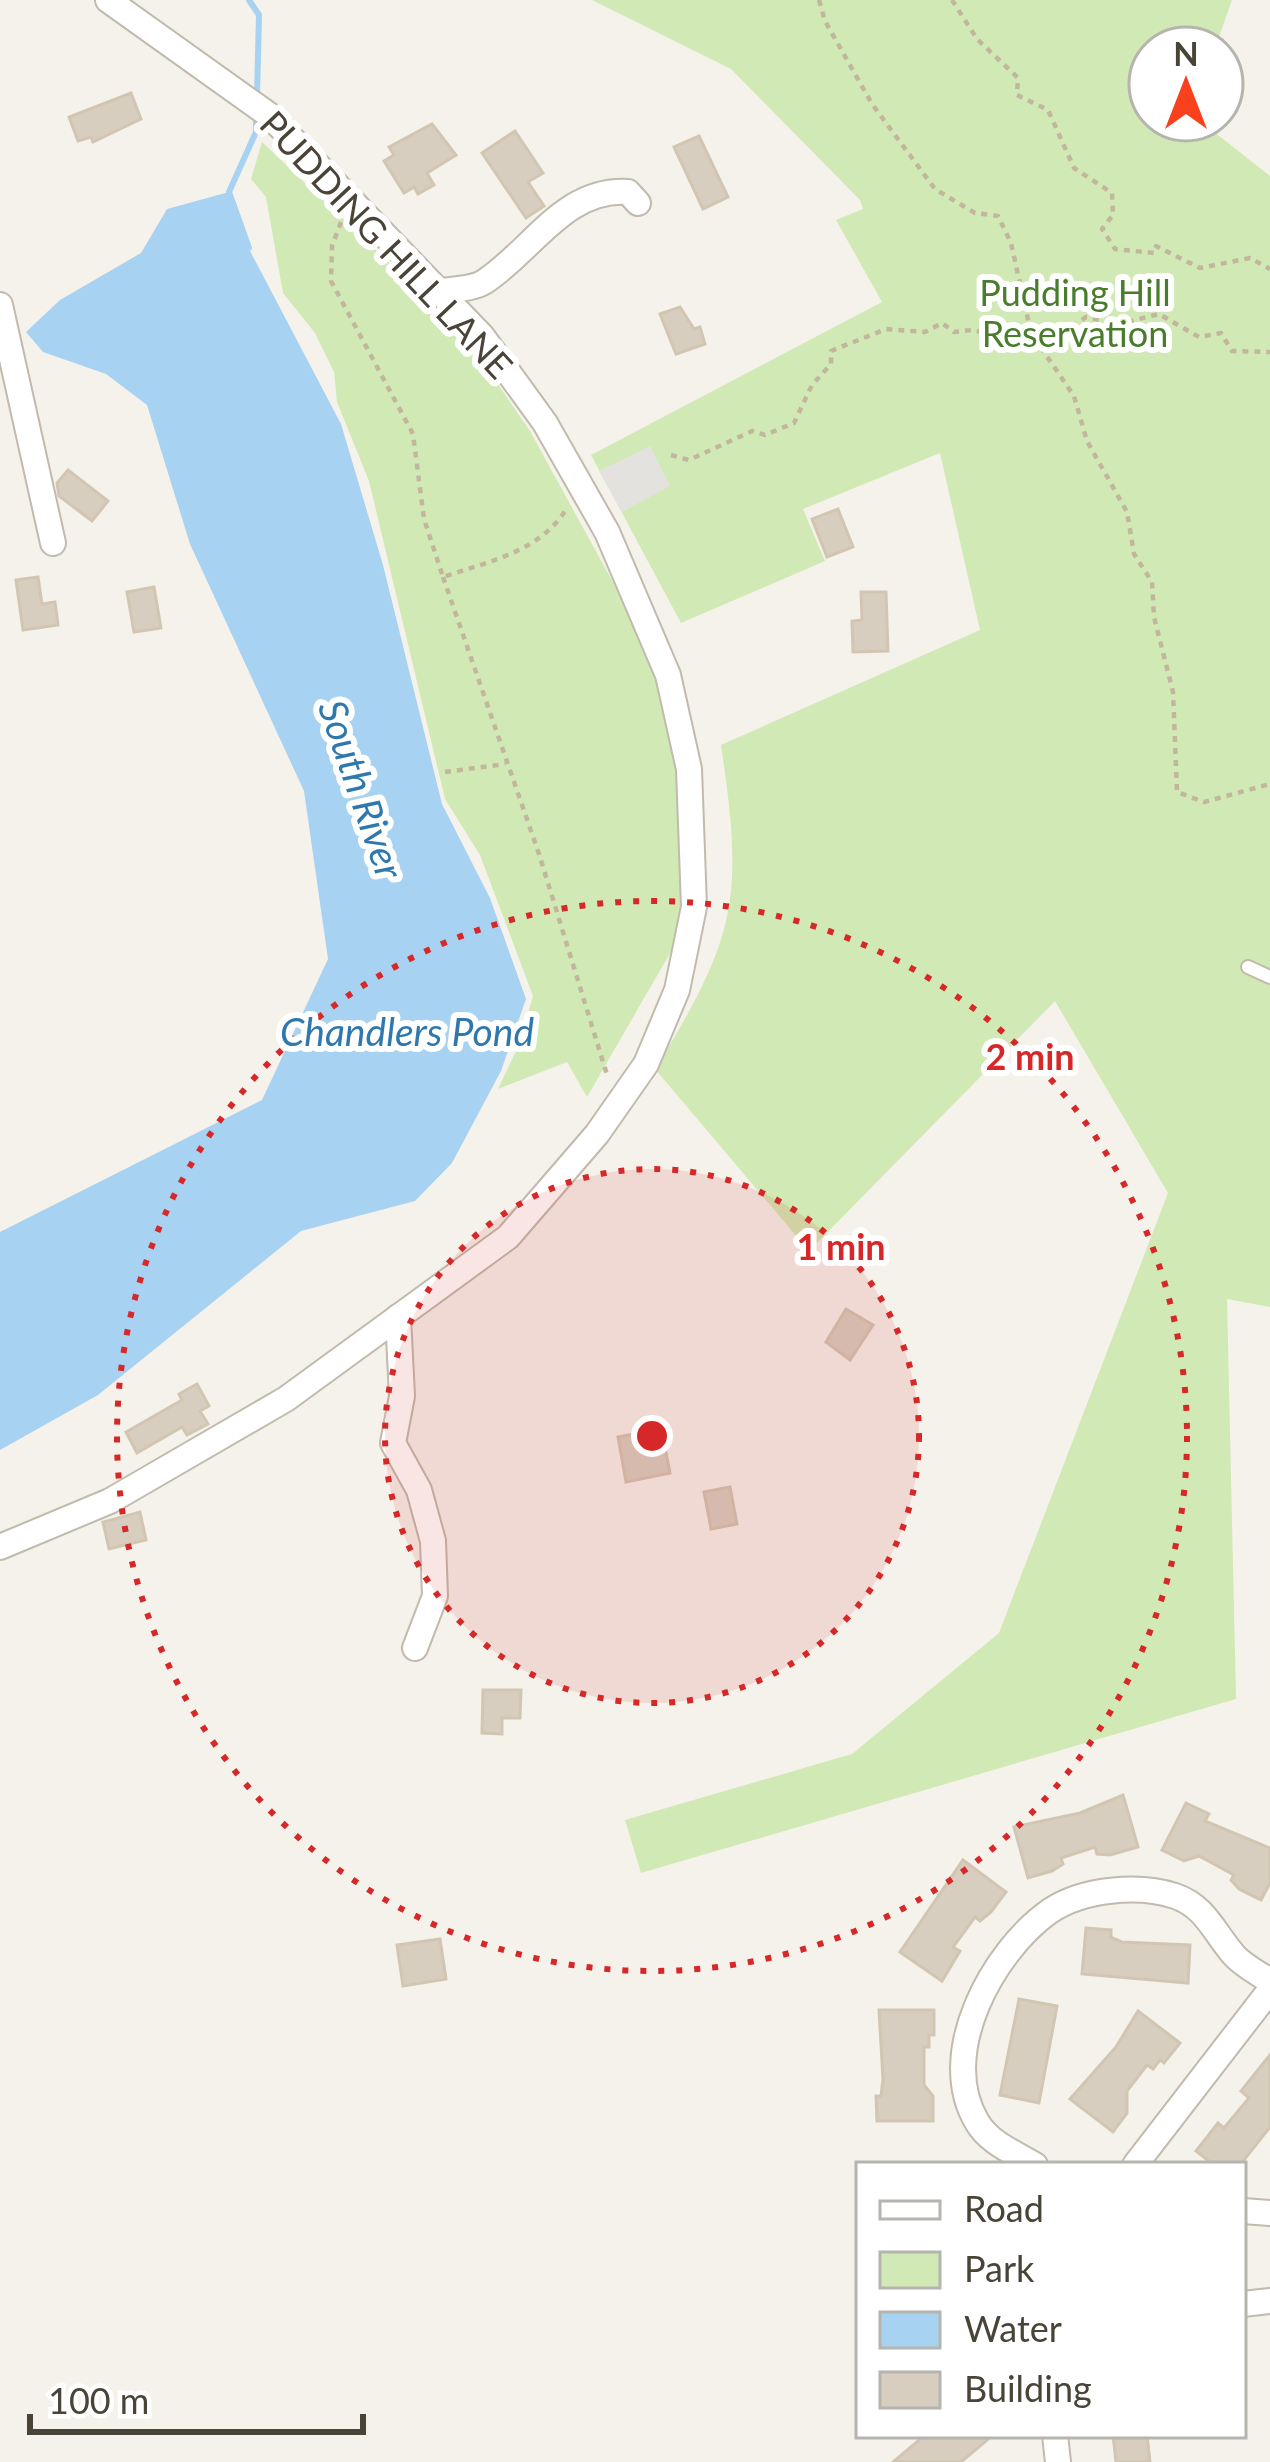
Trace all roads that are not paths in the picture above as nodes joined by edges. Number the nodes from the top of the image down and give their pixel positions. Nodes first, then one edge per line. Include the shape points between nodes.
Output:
1 (108, 0) edge
2 (638, 203) dead end
3 (481, 285) junction
4 (437, 292) junction
5 (0, 305) edge
6 (482, 336) junction
7 (53, 543) dead end
8 (1248, 967) dead end
9 (1270, 976) edge
10 (398, 1317) junction
11 (0, 1547) edge
12 (415, 1648) dead end
13 (1270, 1985) edge
14 (1030, 2162) edge
15 (1137, 2162) edge

1 - 4 street, PUDDING HILL LANE via 249,97
2 - 3 street via 628,192 601,190
3 - 4 street
3 - 6 street
4 - 6 street, PUDDING HILL LANE
5 - 7 street
6 - 10 street, PUDDING HILL LANE via 578,476 658,646 689,769 694,907 670,1009 623,1100 508,1237
8 - 9 lane
10 - 11 street, PUDDING HILL LANE via 319,1378 146,1482
10 - 12 street via 402,1396 394,1443 433,1541 435,1596
13 - 14 street via 1234,1957 1199,1909 1175,1896 1111,1891 1051,1911 1015,1943 967,2035 975,2120
13 - 15 street

